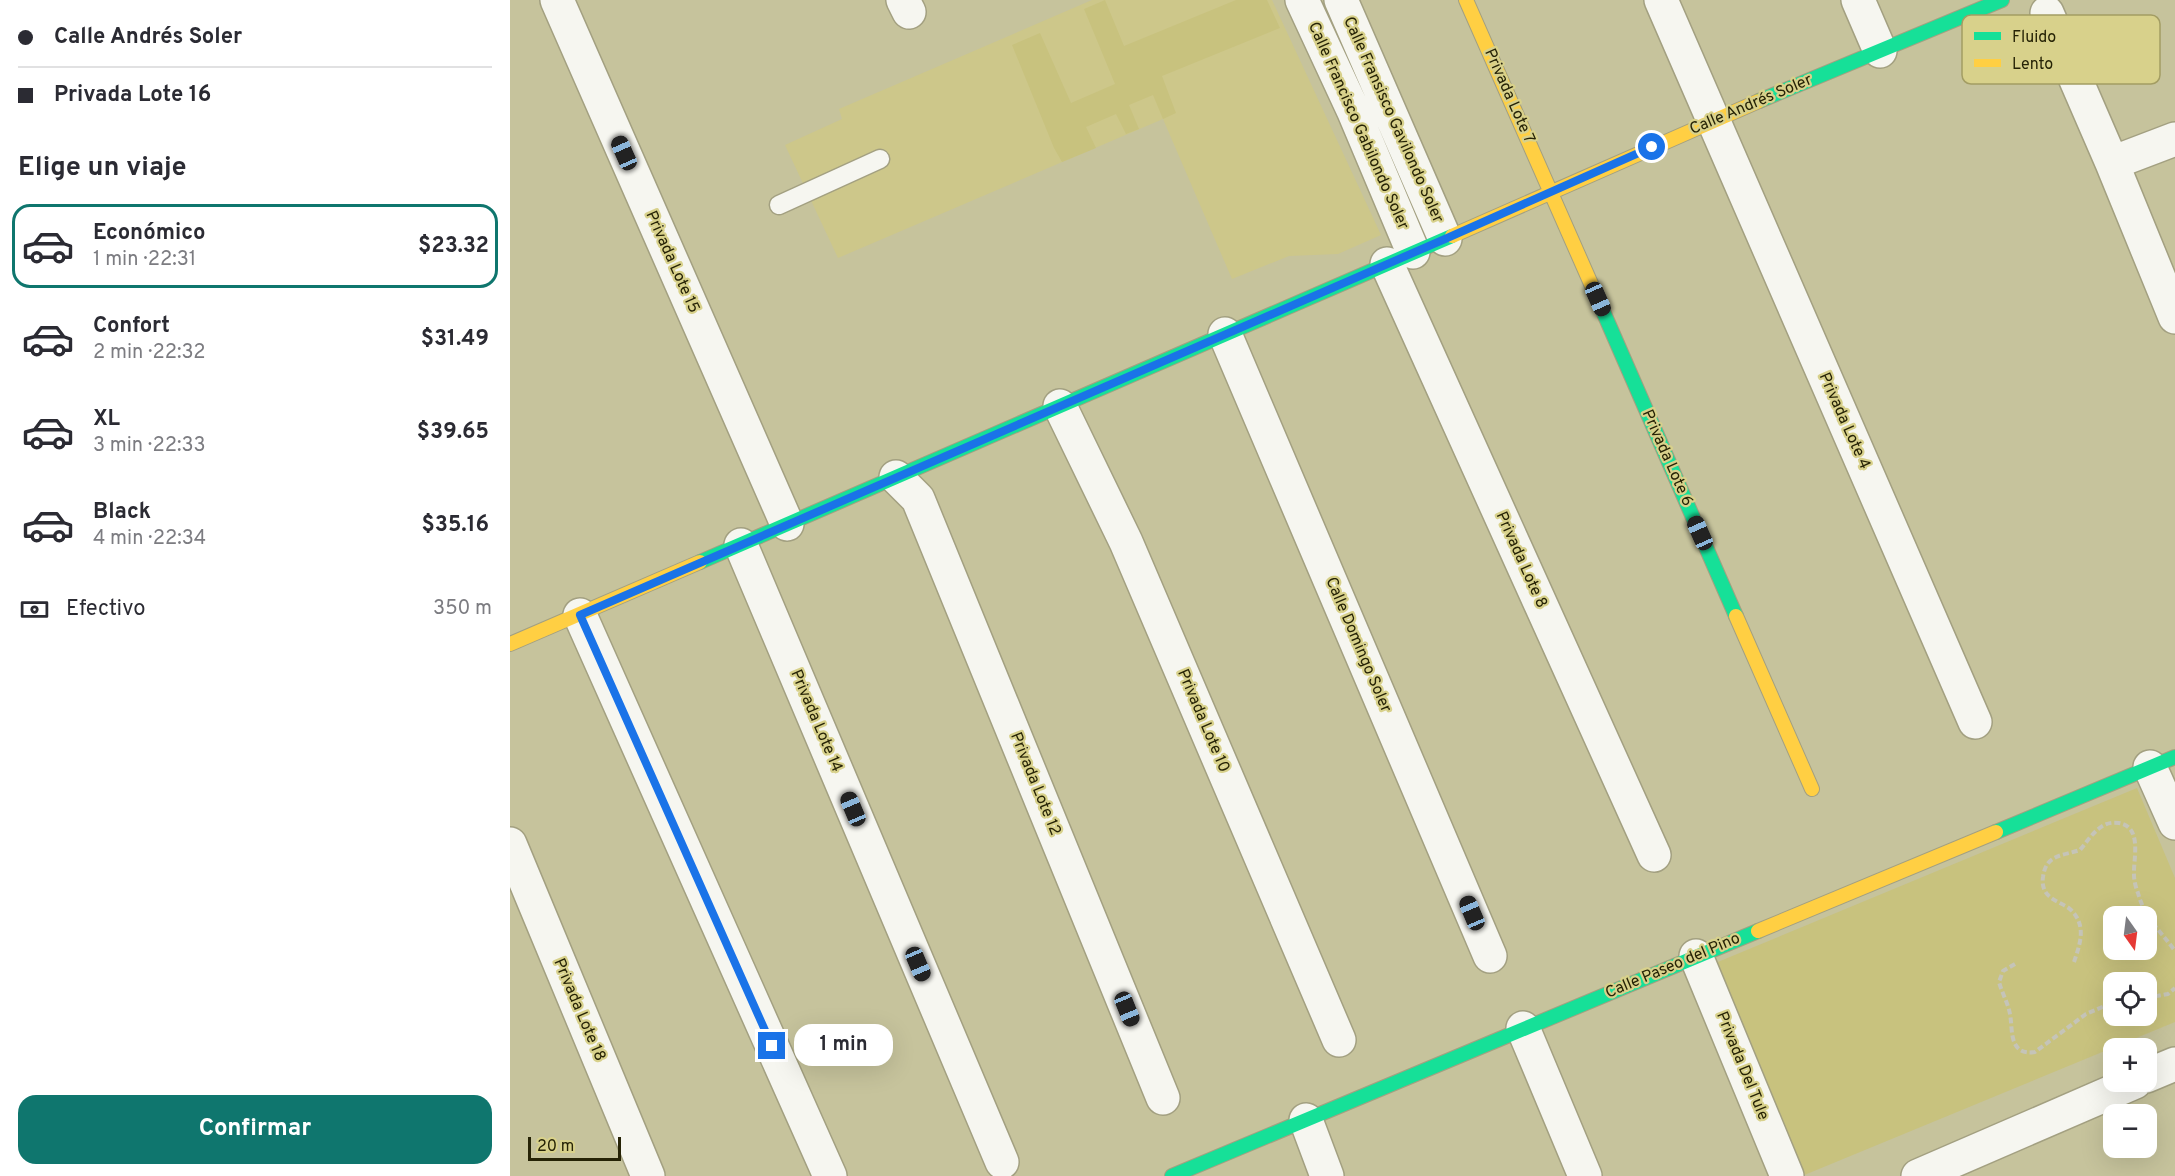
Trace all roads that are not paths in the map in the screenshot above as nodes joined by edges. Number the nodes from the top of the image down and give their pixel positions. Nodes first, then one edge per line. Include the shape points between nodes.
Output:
1 (557, 0) edge
2 (1302, 0) edge
3 (1341, 0) edge
4 (1466, 0) edge
5 (1661, 0) edge
6 (1858, 0) edge
7 (2002, 0) edge
8 (1966, 15) edge
9 (1962, 17) edge
10 (1880, 51) junction
11 (2078, 84) edge
12 (1713, 120) junction
13 (2175, 139) edge
14 (880, 159) dead end
15 (2112, 163) junction
16 (1551, 193) junction
17 (779, 205) dead end
18 (1445, 239) junction
19 (1400, 258) junction
20 (2175, 317) edge
21 (1225, 334) junction
22 (1060, 406) junction
23 (896, 477) junction
24 (787, 524) junction
25 (741, 545) junction
26 (580, 615) junction
27 (510, 644) edge
28 (1975, 722) dead end
29 (2162, 762) edge
30 (1812, 789) dead end
31 (2175, 823) edge
32 (510, 844) edge
33 (1654, 855) dead end
34 (1490, 956) dead end
35 (1696, 956) junction
36 (1523, 1028) junction
37 (1339, 1040) dead end
38 (2175, 1064) edge
39 (2157, 1072) edge
40 (2112, 1092) edge
41 (1163, 1098) dead end
42 (1306, 1120) junction
43 (1002, 1162) dead end
44 (648, 1176) edge
45 (830, 1176) edge
46 (1172, 1176) edge
47 (1327, 1176) edge
48 (1585, 1176) edge
49 (1787, 1176) edge
50 (1918, 1176) edge

1 - 24 street, Privada Lote 15
2 - 19 street, Calle Francisco Gabilondo Soler via 1354,112
3 - 18 street, Calle Fransisco Gavilondo Soler
4 - 16 street, Privada Lote 7
5 - 12 street, Privada Lote 4
6 - 10 street
7 - 8 street, Calle Andrés Soler
9 - 10 street, Calle Andrés Soler
10 - 12 street, Calle Andrés Soler
11 - 15 street
12 - 16 street, Calle Andrés Soler
12 - 28 street, Privada Lote 4
13 - 15 street
14 - 17 lane
15 - 20 street
16 - 18 street, Calle Andrés Soler
16 - 30 street, Privada Lote 6
18 - 19 street, Calle Andrés Soler
19 - 21 street, Calle Andrés Soler
19 - 33 street, Privada Lote 8
21 - 22 street, Calle Andrés Soler
21 - 34 street, Calle Domingo Soler
22 - 23 street, Calle Andrés Soler
22 - 37 street, Privada Lote 10 via 1126,542
23 - 24 street, Calle Andrés Soler
23 - 41 street, Privada Lote 12 via 918,499
24 - 25 street, Calle Andrés Soler
25 - 26 street, Calle Andrés Soler
25 - 43 street, Privada Lote 14
26 - 27 street, Calle Andrés Soler
26 - 45 street
29 - 31 street
29 - 35 street, Calle Paseo del Pino
32 - 44 street, Privada Lote 18
35 - 36 street, Calle Paseo del Pino
35 - 49 street, Privada Del Tule
36 - 42 street, Calle Paseo del Pino
36 - 48 street
38 - 39 street
40 - 50 street
42 - 46 street, Calle Paseo del Pino
42 - 47 street

